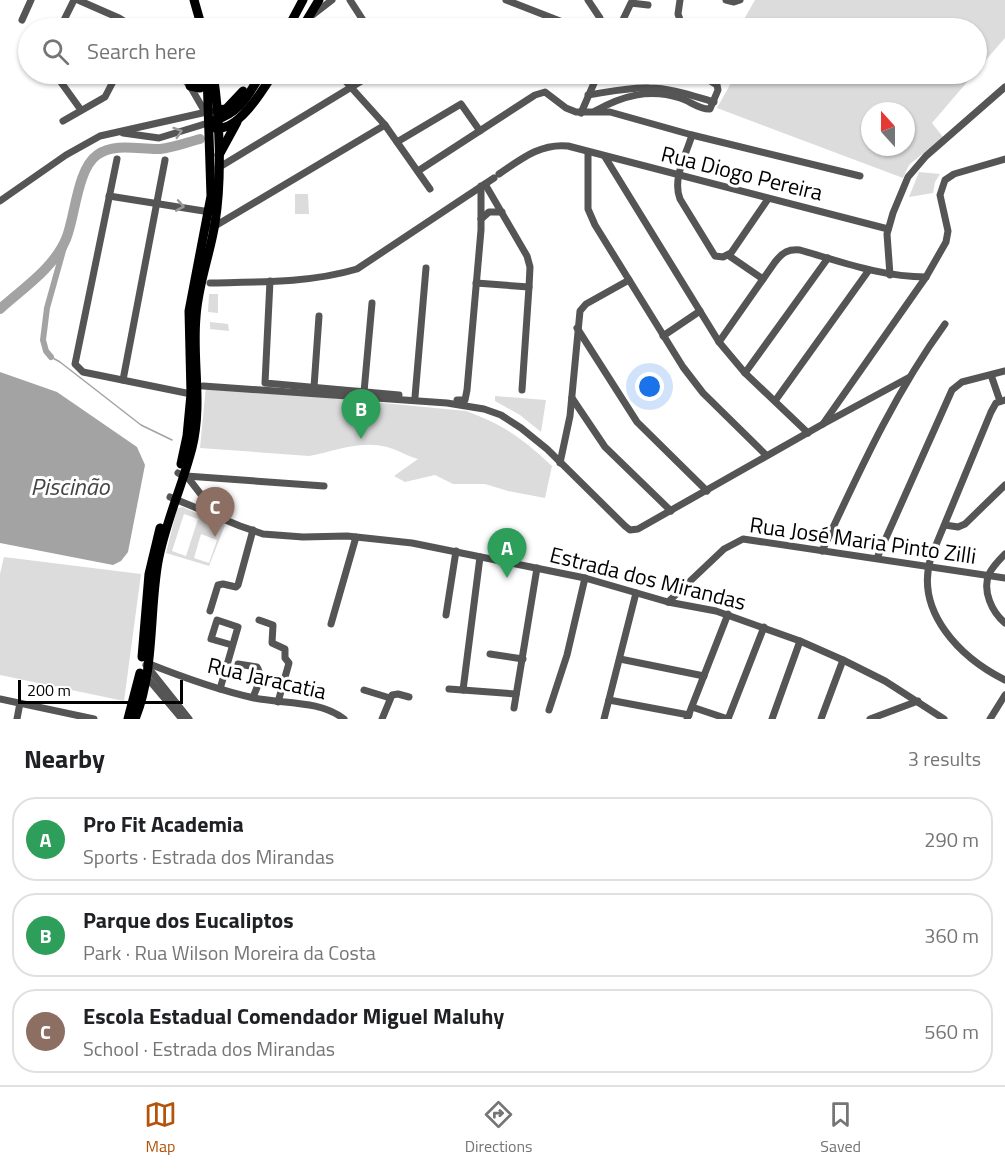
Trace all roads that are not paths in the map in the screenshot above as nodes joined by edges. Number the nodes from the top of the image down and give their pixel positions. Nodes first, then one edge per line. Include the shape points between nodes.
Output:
1 (31, 0) edge
2 (76, 0) edge
3 (194, 0) edge
4 (303, 0) edge
5 (319, 0) edge
6 (332, 0) edge
7 (350, 0) edge
8 (507, 0) edge
9 (588, 0) edge
10 (680, 0) edge
11 (726, 0) edge
12 (740, 0) edge
13 (648, 5) dead end
14 (23, 18) edge
15 (66, 18) edge
16 (119, 18) edge
17 (199, 18) edge
18 (293, 18) edge
19 (309, 18) edge
20 (309, 18) edge
21 (362, 18) edge
22 (553, 18) edge
23 (600, 18) edge
24 (624, 18) edge
25 (679, 18) edge
26 (63, 84) edge
27 (112, 84) edge
28 (203, 84) edge
29 (210, 84) edge
30 (248, 84) edge
31 (267, 84) edge
32 (349, 84) edge
33 (357, 84) edge
34 (593, 84) edge
35 (716, 84) edge
36 (190, 86) joint
37 (352, 87) junction
38 (1005, 87) edge
39 (588, 95) junction
40 (714, 102) junction
41 (81, 110) junction
42 (595, 111) junction
43 (581, 113) junction
44 (240, 117) junction
45 (212, 119) junction
46 (63, 121) dead end
47 (147, 126) junction
48 (385, 126) junction
49 (480, 131) junction
50 (119, 132) junction
51 (692, 135) junction
52 (147, 137) junction
53 (397, 141) junction
54 (588, 152) junction
55 (1005, 154) edge
56 (218, 157) junction
57 (605, 157) junction
58 (117, 159) dead end
59 (1005, 159) edge
60 (165, 160) dead end
61 (996, 162) junction
62 (218, 168) junction
63 (418, 171) junction
64 (678, 176) junction
65 (860, 176) dead end
66 (483, 185) junction
67 (430, 189) dead end
68 (109, 196) junction
69 (768, 199) junction
70 (0, 201) edge
71 (158, 202) junction
72 (213, 212) junction
73 (502, 212) junction
74 (481, 219) junction
75 (211, 226) junction
76 (888, 229) junction
77 (728, 255) junction
78 (828, 258) junction
79 (426, 268) dead end
80 (869, 270) junction
81 (890, 274) junction
82 (926, 276) junction
83 (763, 279) junction
84 (629, 280) junction
85 (270, 281) junction
86 (210, 283) dead end
87 (476, 283) junction
88 (529, 287) junction
89 (372, 303) dead end
90 (700, 311) junction
91 (320, 316) dead end
92 (945, 324) dead end
93 (577, 328) junction
94 (663, 336) junction
95 (719, 342) junction
96 (1005, 370) edge
97 (745, 373) junction
98 (991, 375) junction
99 (908, 378) junction
100 (123, 380) junction
101 (202, 386) dead end
102 (314, 387) junction
103 (522, 390) dead end
104 (364, 392) junction
105 (191, 394) junction
106 (415, 397) junction
107 (573, 398) junction
108 (775, 401) junction
109 (1002, 401) edge
110 (837, 403) junction
111 (844, 413) junction
112 (823, 424) junction
113 (808, 433) junction
114 (766, 455) junction
115 (560, 463) junction
116 (183, 475) junction
117 (1005, 485) edge
118 (324, 486) dead end
119 (707, 491) junction
120 (173, 498) junction
121 (671, 511) junction
122 (218, 516) junction
123 (945, 525) junction
124 (253, 531) junction
125 (357, 537) junction
126 (456, 551) junction
127 (822, 551) junction
128 (1005, 554) edge
129 (480, 557) junction
130 (877, 558) junction
131 (928, 566) junction
132 (537, 568) junction
133 (989, 575) junction
134 (585, 578) junction
135 (1005, 578) edge
136 (636, 593) junction
137 (668, 602) junction
138 (210, 611) dead end
139 (728, 614) junction
140 (446, 615) dead end
141 (259, 620) dead end
142 (1005, 623) edge
143 (331, 624) dead end
144 (764, 627) junction
145 (800, 641) junction
146 (232, 645) junction
147 (490, 654) dead end
148 (523, 659) junction
149 (620, 659) junction
150 (843, 660) junction
151 (238, 664) dead end
152 (145, 667) junction
153 (704, 676) junction
154 (1005, 680) edge
155 (220, 689) junction
156 (449, 689) dead end
157 (364, 690) dead end
158 (463, 690) junction
159 (516, 694) junction
160 (1005, 694) edge
161 (409, 697) dead end
162 (253, 698) junction
163 (390, 698) junction
164 (0, 699) edge
165 (609, 700) junction
166 (278, 702) junction
167 (918, 702) junction
168 (20, 703) junction
169 (692, 707) junction
170 (514, 708) dead end
171 (549, 710) dead end
172 (59, 715) edge
173 (688, 717) edge
174 (17, 719) edge
175 (94, 719) edge
176 (128, 719) edge
177 (135, 719) edge
178 (182, 719) edge
179 (189, 719) edge
180 (344, 719) edge
181 (382, 719) edge
182 (604, 719) edge
183 (728, 719) edge
184 (772, 719) edge
185 (821, 719) edge
186 (870, 719) edge
187 (945, 719) edge
188 (990, 719) edge

1 - 14 street
2 - 15 street
2 - 16 street
3 - 17 main road
4 - 18 main road
5 - 19 main road
6 - 20 street
7 - 21 street
8 - 22 street
9 - 23 street
10 - 25 street
11 - 12 street
13 - 24 street via 631,3
26 - 41 street
27 - 41 street via 105,97
28 - 36 main road via 200,88
29 - 45 main road
30 - 45 main road via 232,104
31 - 44 main road
32 - 37 street
33 - 37 street
34 - 39 street
35 - 40 street
36 - 45 street
37 - 48 street
37 - 62 street
38 - 76 street via 913,170
39 - 40 street via 652,88
39 - 43 street
40 - 42 street via 708,110 682,99 645,93
41 - 46 street
42 - 43 street
42 - 51 street
43 - 49 street via 543,92
44 - 45 main road via 229,127
44 - 56 main road
45 - 47 street
52 -> 45 street via 159,138
45 - 56 main road
45 - 72 main road
47 - 50 street
47 - 52 street via 142,130
48 - 53 street
48 - 75 street
49 - 53 street via 459,104
49 - 63 street
50 - 52 street
50 - 70 street via 104,134 75,150
51 - 64 street
51 - 65 street
53 - 63 street
54 - 57 street, Rua Diogo Pereira
54 - 66 street, Rua Diogo Pereira via 560,145 539,148
54 - 84 street via 588,209
55 - 61 street
56 - 62 main road
57 - 64 street, Rua Diogo Pereira
57 - 90 street
58 - 68 street
59 - 61 street
60 - 71 street
61 - 82 street via 945,180 940,195 948,237
62 - 72 main road
63 - 67 street
64 - 69 street, Rua Diogo Pereira
64 - 77 street via 676,190 680,200 711,250 718,257
66 - 73 street
66 - 74 street
66 - 85 street, Rua Diogo Pereira via 357,269
68 - 71 street
68 - 100 street via 75,364 83,372
69 - 76 street, Rua Diogo Pereira
69 - 77 street
71 -> 72 street
71 - 100 street
72 - 75 main road
73 - 74 street via 489,212
73 - 88 street via 528,256
74 - 87 street
75 - 105 main road via 189,311
75 - 116 main road via 195,320 198,403
76 - 81 street
77 - 83 street
78 - 80 street
78 - 83 street via 790,249 782,253
78 - 97 street
79 - 106 street
80 - 81 street
80 - 108 street
81 - 82 street
82 - 110 street
83 - 95 street
84 - 93 street via 582,307
84 - 94 street
85 - 86 street, Rua Diogo Pereira
85 - 102 street via 264,382
87 - 88 street
87 - 106 street via 465,400
88 - 103 street
89 - 104 street
90 - 94 street
90 - 95 street
91 - 102 street
92 - 99 street
93 - 107 street
93 - 119 street via 637,422
94 - 114 street via 703,393
95 - 97 street
96 - 98 street
97 - 108 street
98 - 109 street
98 - 130 street via 963,382 952,390
99 - 111 street
99 - 127 street
100 - 105 street
101 - 115 street via 484,409 522,428
102 - 104 street
104 - 106 street
105 - 116 main road
107 - 115 street
107 - 121 street via 605,447
108 - 113 street
109 - 123 street via 991,412
110 - 111 street
110 - 112 street
111 - 112 street
112 - 113 street
113 - 114 street
114 - 119 street
115 - 121 street via 630,530
116 - 118 street
116 - 120 main road
116 - 122 street, Estrada dos Mirandas
117 - 123 street via 965,524
119 - 121 street
120 - 122 street, Estrada dos Mirandas
120 - 152 main road via 149,574
122 - 124 street, Estrada dos Mirandas
123 - 131 street
124 - 125 street, Estrada dos Mirandas via 274,536
124 - 138 street via 238,585 218,585
125 - 126 street, Estrada dos Mirandas
125 - 143 street
126 - 129 street, Estrada dos Mirandas
126 - 140 street
127 - 130 street, Rua José Maria Pinto Zilli
127 - 137 street, Rua José Maria Pinto Zilli via 752,539 736,541
128 - 133 street
129 - 132 street, Estrada dos Mirandas
129 - 158 street
130 - 131 street, Rua José Maria Pinto Zilli
131 - 133 street, Rua José Maria Pinto Zilli
131 - 154 street via 931,603 945,631 970,659
132 - 134 street, Estrada dos Mirandas
132 - 148 street
133 - 135 street, Rua José Maria Pinto Zilli
133 - 142 street via 990,603
134 - 136 street, Estrada dos Mirandas
134 - 171 street
136 - 137 street, Estrada dos Mirandas
136 - 149 street
137 - 139 street, Estrada dos Mirandas
139 - 144 street, Estrada dos Mirandas
139 - 153 street
141 - 166 street via 273,625 272,643 285,649 289,663
144 - 145 street, Estrada dos Mirandas
144 - 183 street
145 - 150 street, Estrada dos Mirandas
145 - 184 street
146 - 146 street via 238,626 217,620 211,639
146 - 155 street
147 - 148 street
148 - 159 street
149 - 153 street
149 - 165 street
150 - 167 street, Estrada dos Mirandas
150 - 185 street
151 - 162 street via 260,670
152 - 155 street, Rua Jaracatia
152 - 176 main road
152 - 177 main road
152 - 178 street
152 - 179 street
153 - 169 street
155 - 162 street, Rua Jaracatia
156 - 158 street
157 - 163 street
158 - 159 street
159 - 170 street
160 - 188 street
161 - 163 street via 394,694
162 - 166 street, Rua Jaracatia
163 - 181 street
164 - 168 street
165 - 173 street
165 - 182 street
166 - 180 street, Rua Jaracatia via 331,710
167 - 186 street
167 - 187 street, Estrada dos Mirandas
168 - 172 street
168 - 174 street
169 - 173 street
169 - 183 street
172 - 175 street

